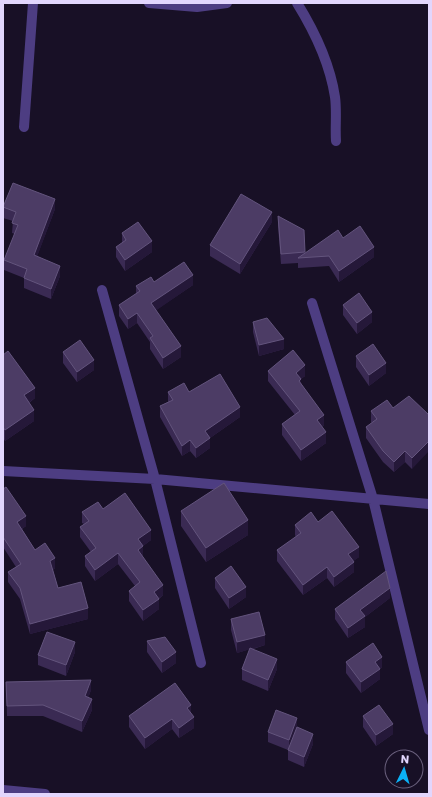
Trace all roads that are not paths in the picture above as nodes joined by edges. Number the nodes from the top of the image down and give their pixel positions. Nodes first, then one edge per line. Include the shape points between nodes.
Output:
1 (33, 3) edge
2 (149, 3) edge
3 (226, 3) edge
4 (297, 3) edge
5 (24, 128) dead end
6 (336, 141) dead end
7 (102, 290) dead end
8 (312, 303) dead end
9 (3, 471) edge
10 (155, 479) junction
11 (373, 499) junction
12 (429, 504) edge
13 (202, 663) dead end
14 (429, 730) edge
15 (3, 790) edge
16 (45, 794) edge

1 - 5 street
2 - 3 street via 197,7
4 - 6 street via 308,20 329,68 335,99
7 - 10 street
8 - 11 street
9 - 10 street
10 - 11 street
10 - 13 street
11 - 12 street
11 - 14 street
15 - 16 street

